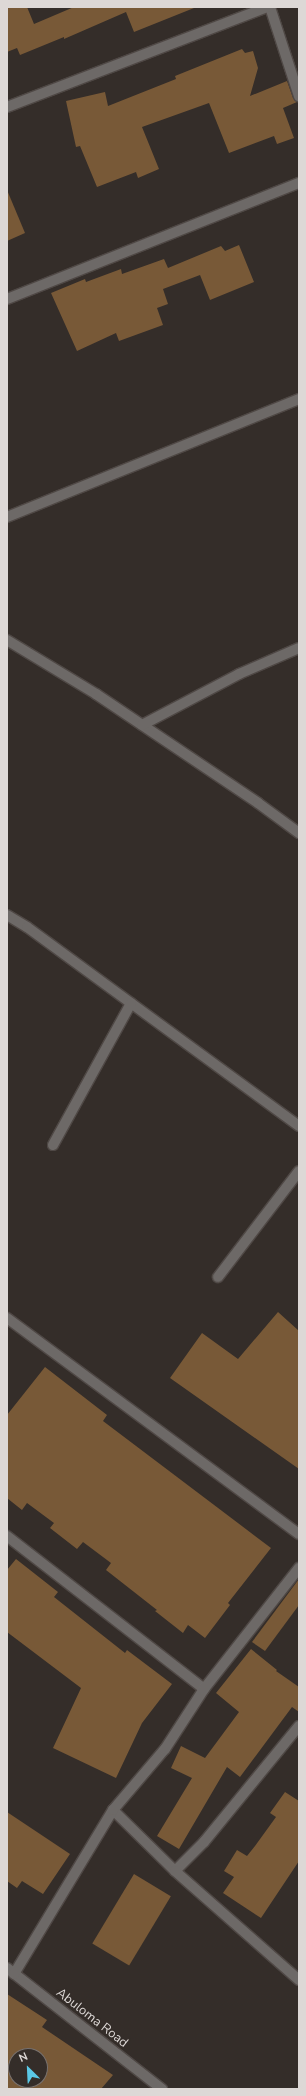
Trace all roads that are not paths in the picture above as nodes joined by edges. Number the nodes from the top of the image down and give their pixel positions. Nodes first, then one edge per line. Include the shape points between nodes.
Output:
1 (269, 7) edge
2 (299, 96) edge
3 (7, 107) edge
4 (299, 183) edge
5 (7, 299) edge
6 (299, 399) edge
7 (7, 517) edge
8 (7, 640) edge
9 (299, 648) edge
10 (142, 725) junction
11 (299, 833) edge
12 (7, 915) edge
13 (131, 1003) junction
14 (299, 1126) edge
15 (53, 1146) dead end
16 (299, 1171) edge
17 (218, 1277) dead end
18 (7, 1318) edge
19 (299, 1534) edge
20 (7, 1536) edge
21 (299, 1568) edge
22 (204, 1689) junction
23 (299, 1726) edge
24 (113, 1810) junction
25 (175, 1870) junction
26 (11, 1971) edge
27 (299, 1980) edge
28 (162, 2089) edge

1 - 2 street
1 - 3 street
4 - 5 street
6 - 7 street
8 - 10 street
9 - 10 street via 238,674
10 - 11 street
12 - 13 street
13 - 14 street
13 - 15 street
16 - 17 street
18 - 19 street
20 - 22 street
21 - 22 street
22 - 24 street via 165,1749
23 - 25 street via 204,1842
24 - 25 street
24 - 26 street
25 - 27 street
26 - 28 street, Abuloma Road

